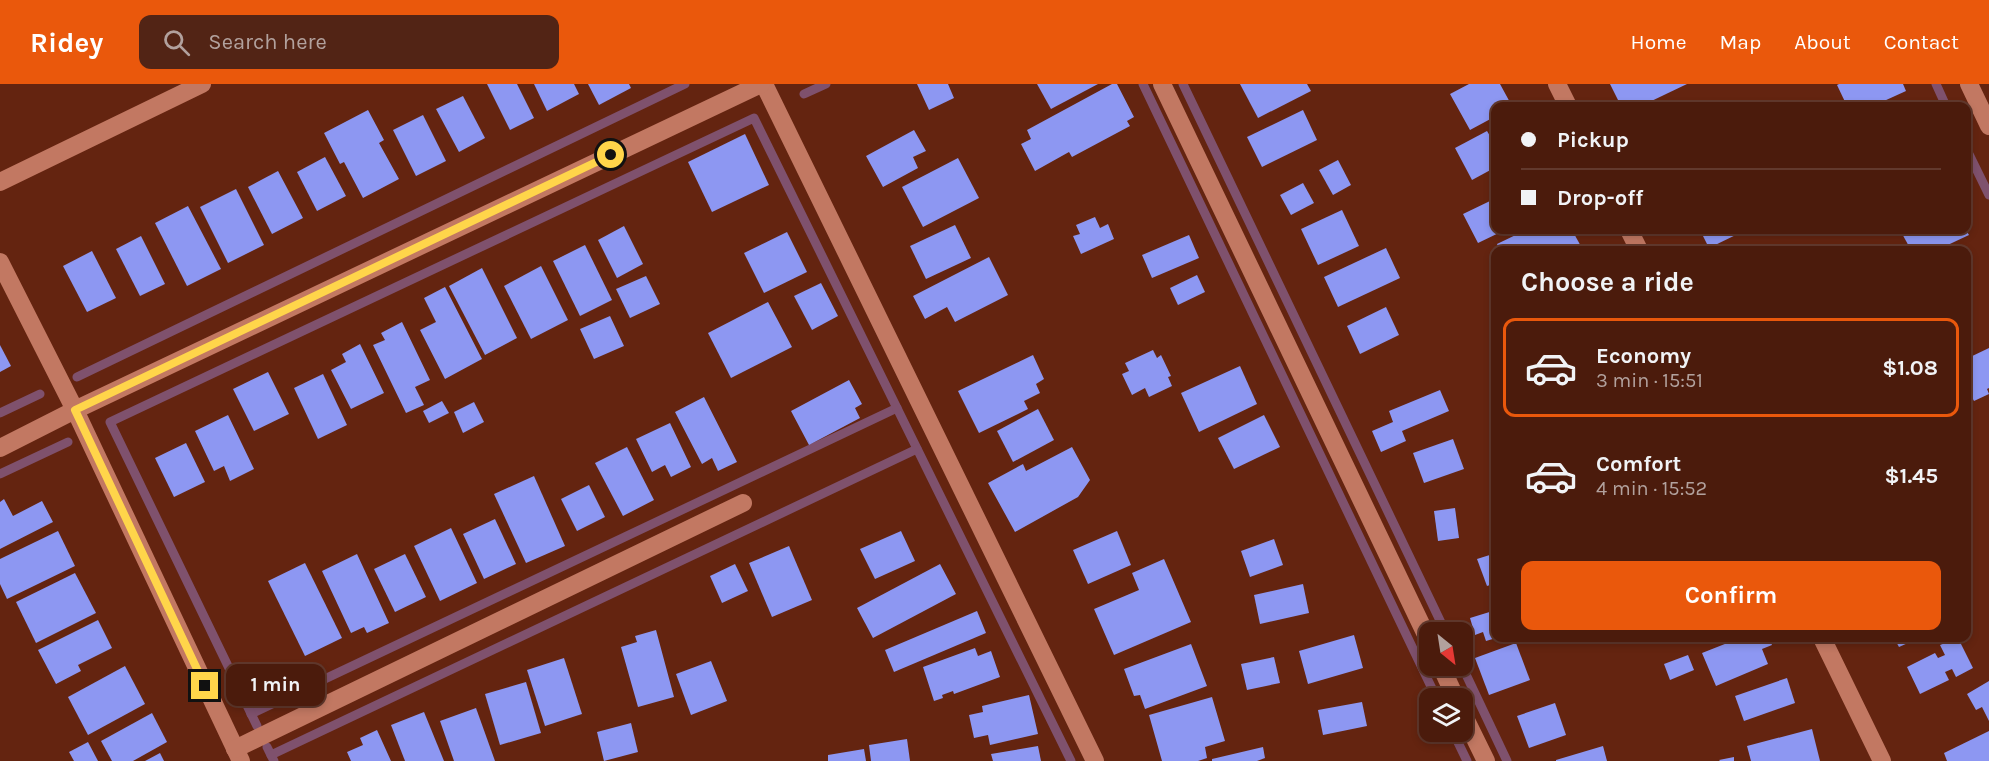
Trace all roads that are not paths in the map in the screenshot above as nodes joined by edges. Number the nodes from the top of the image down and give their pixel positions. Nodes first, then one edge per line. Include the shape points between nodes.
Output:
1 (202, 84) edge
2 (763, 84) edge
3 (1162, 84) edge
4 (1557, 84) edge
5 (1969, 84) edge
6 (1566, 102) edge
7 (1989, 126) edge
8 (0, 182) edge
9 (0, 262) edge
10 (75, 410) junction
11 (0, 447) edge
12 (743, 503) dead end
13 (1420, 622) edge
14 (1824, 642) edge
15 (1473, 734) edge
16 (238, 755) edge
17 (1095, 761) edge
18 (1486, 761) edge
19 (1882, 761) edge

1 - 8 street
2 - 10 street
2 - 17 street
3 - 13 street
4 - 6 street
5 - 7 street
9 - 10 street
10 - 11 street
10 - 16 street
12 - 16 street
14 - 19 street
15 - 18 street

